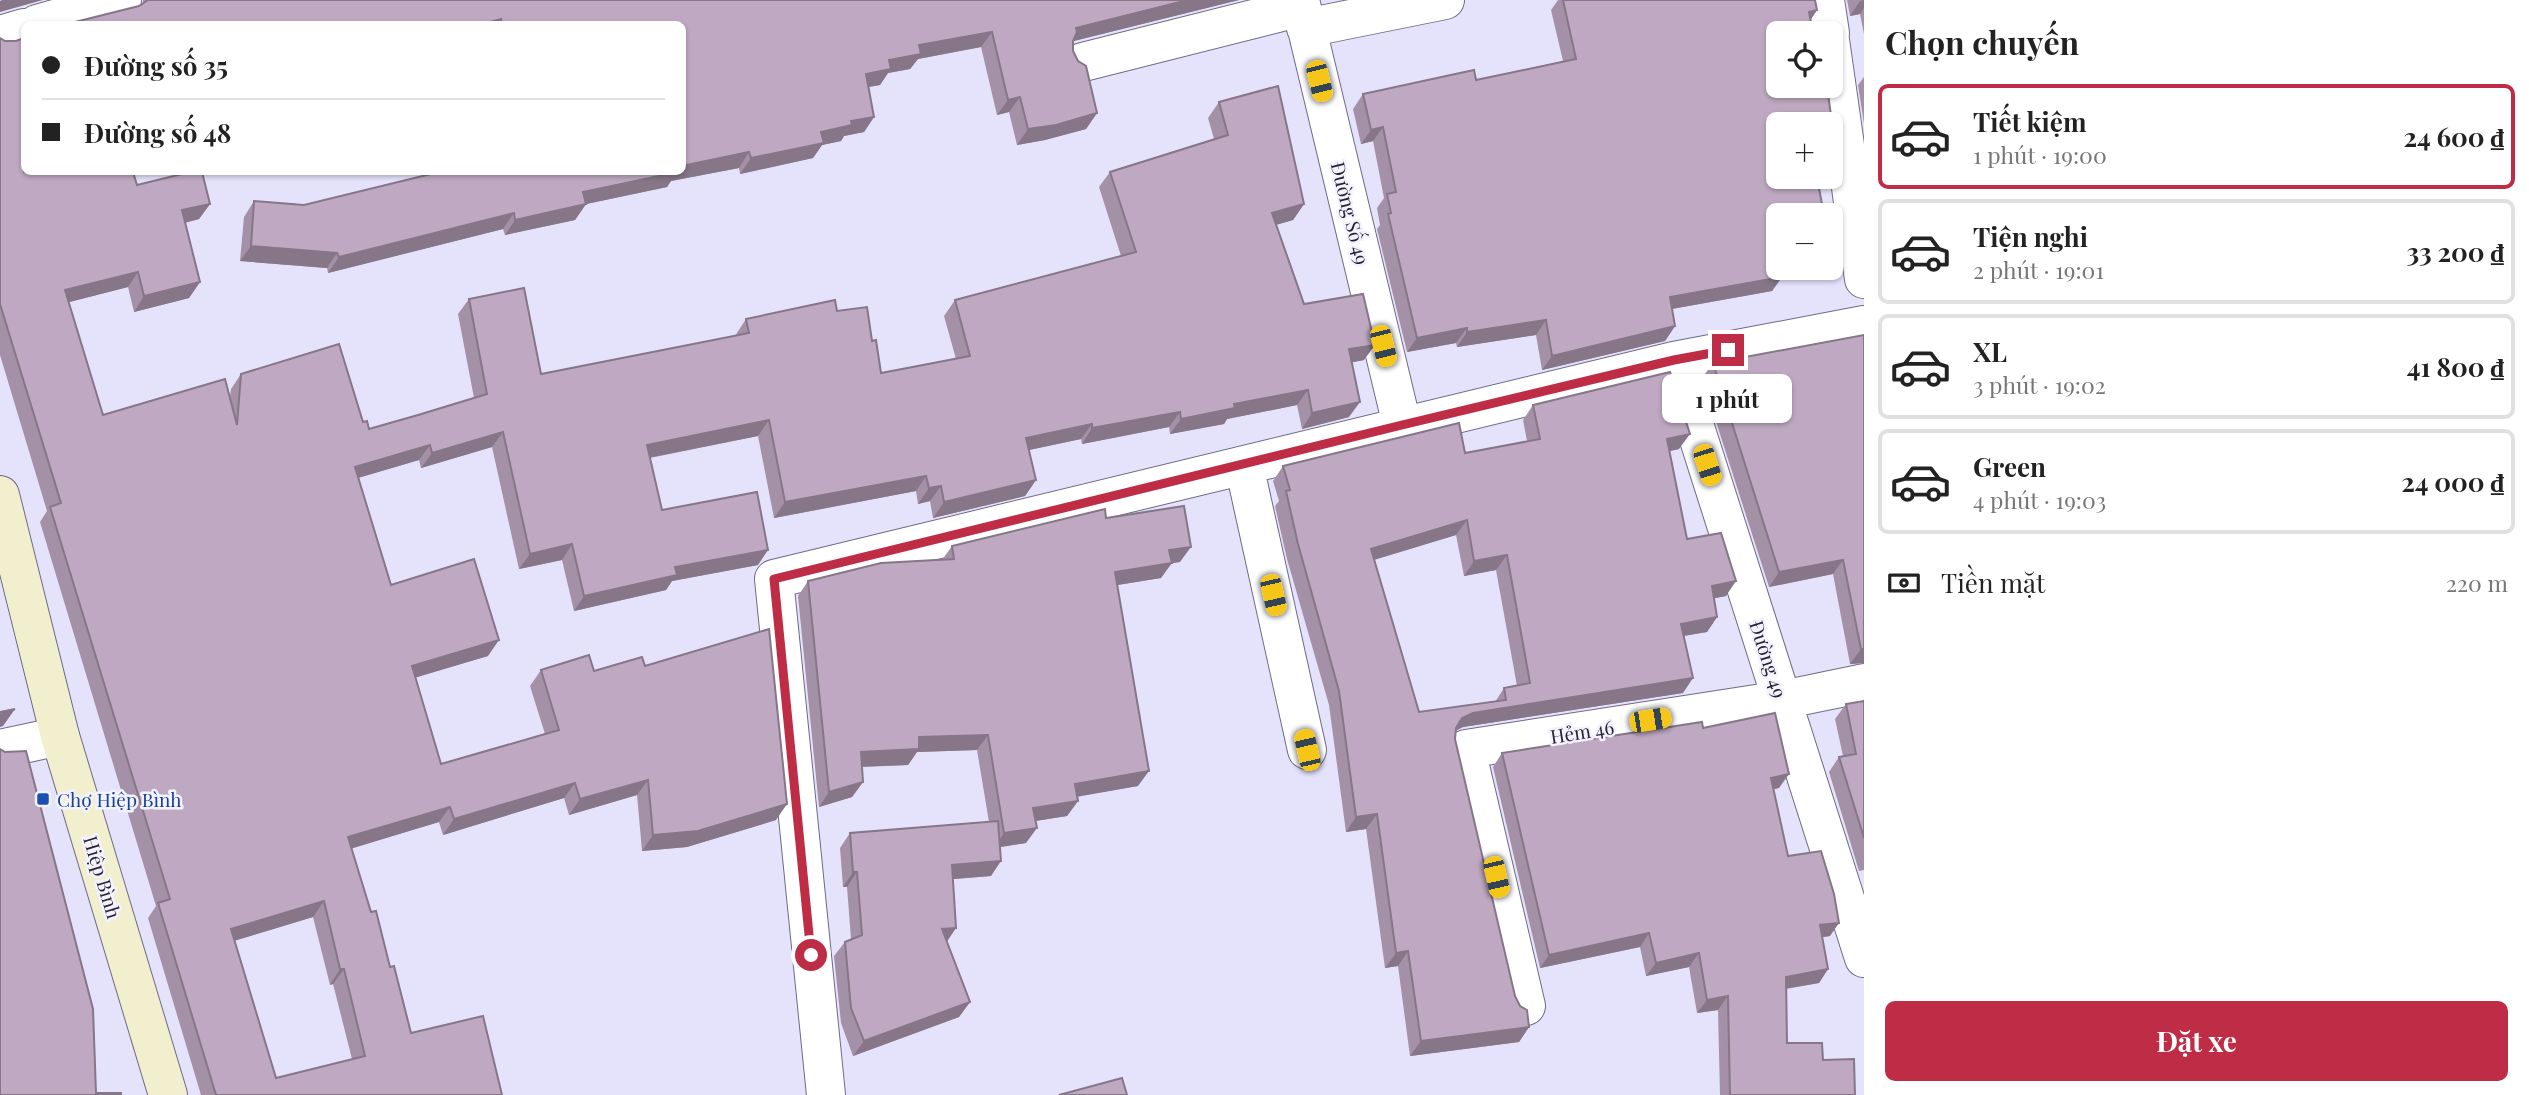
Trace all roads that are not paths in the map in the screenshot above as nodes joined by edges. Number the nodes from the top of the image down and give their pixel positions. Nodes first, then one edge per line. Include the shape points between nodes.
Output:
1 (122, 0) edge
2 (1445, 0) edge
3 (1825, 0) edge
4 (1302, 12) edge
5 (48, 21) edge
6 (1828, 21) edge
7 (21, 29) edge
8 (0, 35) edge
9 (1083, 62) edge
10 (1838, 98) edge
11 (1864, 279) edge
12 (1864, 325) edge
13 (1674, 360) junction
14 (1402, 425) junction
15 (1244, 465) junction
16 (0, 495) edge
17 (1864, 683) edge
18 (1782, 700) junction
19 (60, 736) junction
20 (0, 749) edge
21 (1307, 750) dead end
22 (1864, 958) edge
23 (1526, 1006) edge
24 (168, 1095) edge
25 (826, 1095) edge

1 - 5 street
2 - 4 street
3 - 6 street
4 - 9 street
4 - 14 street, Đường Số 49
7 - 8 street
10 - 11 street
12 - 13 street
13 - 14 street
13 - 18 street, Đường 49
14 - 15 street
15 - 21 street
15 - 25 street via 774,579
16 - 19 main road, Hiệp Bình
17 - 18 street, Hẻm 46
18 - 22 street, Đường 49
18 - 23 street, Hẻm 46 via 1466,749
19 - 20 street
19 - 24 main road, Hiệp Bình

